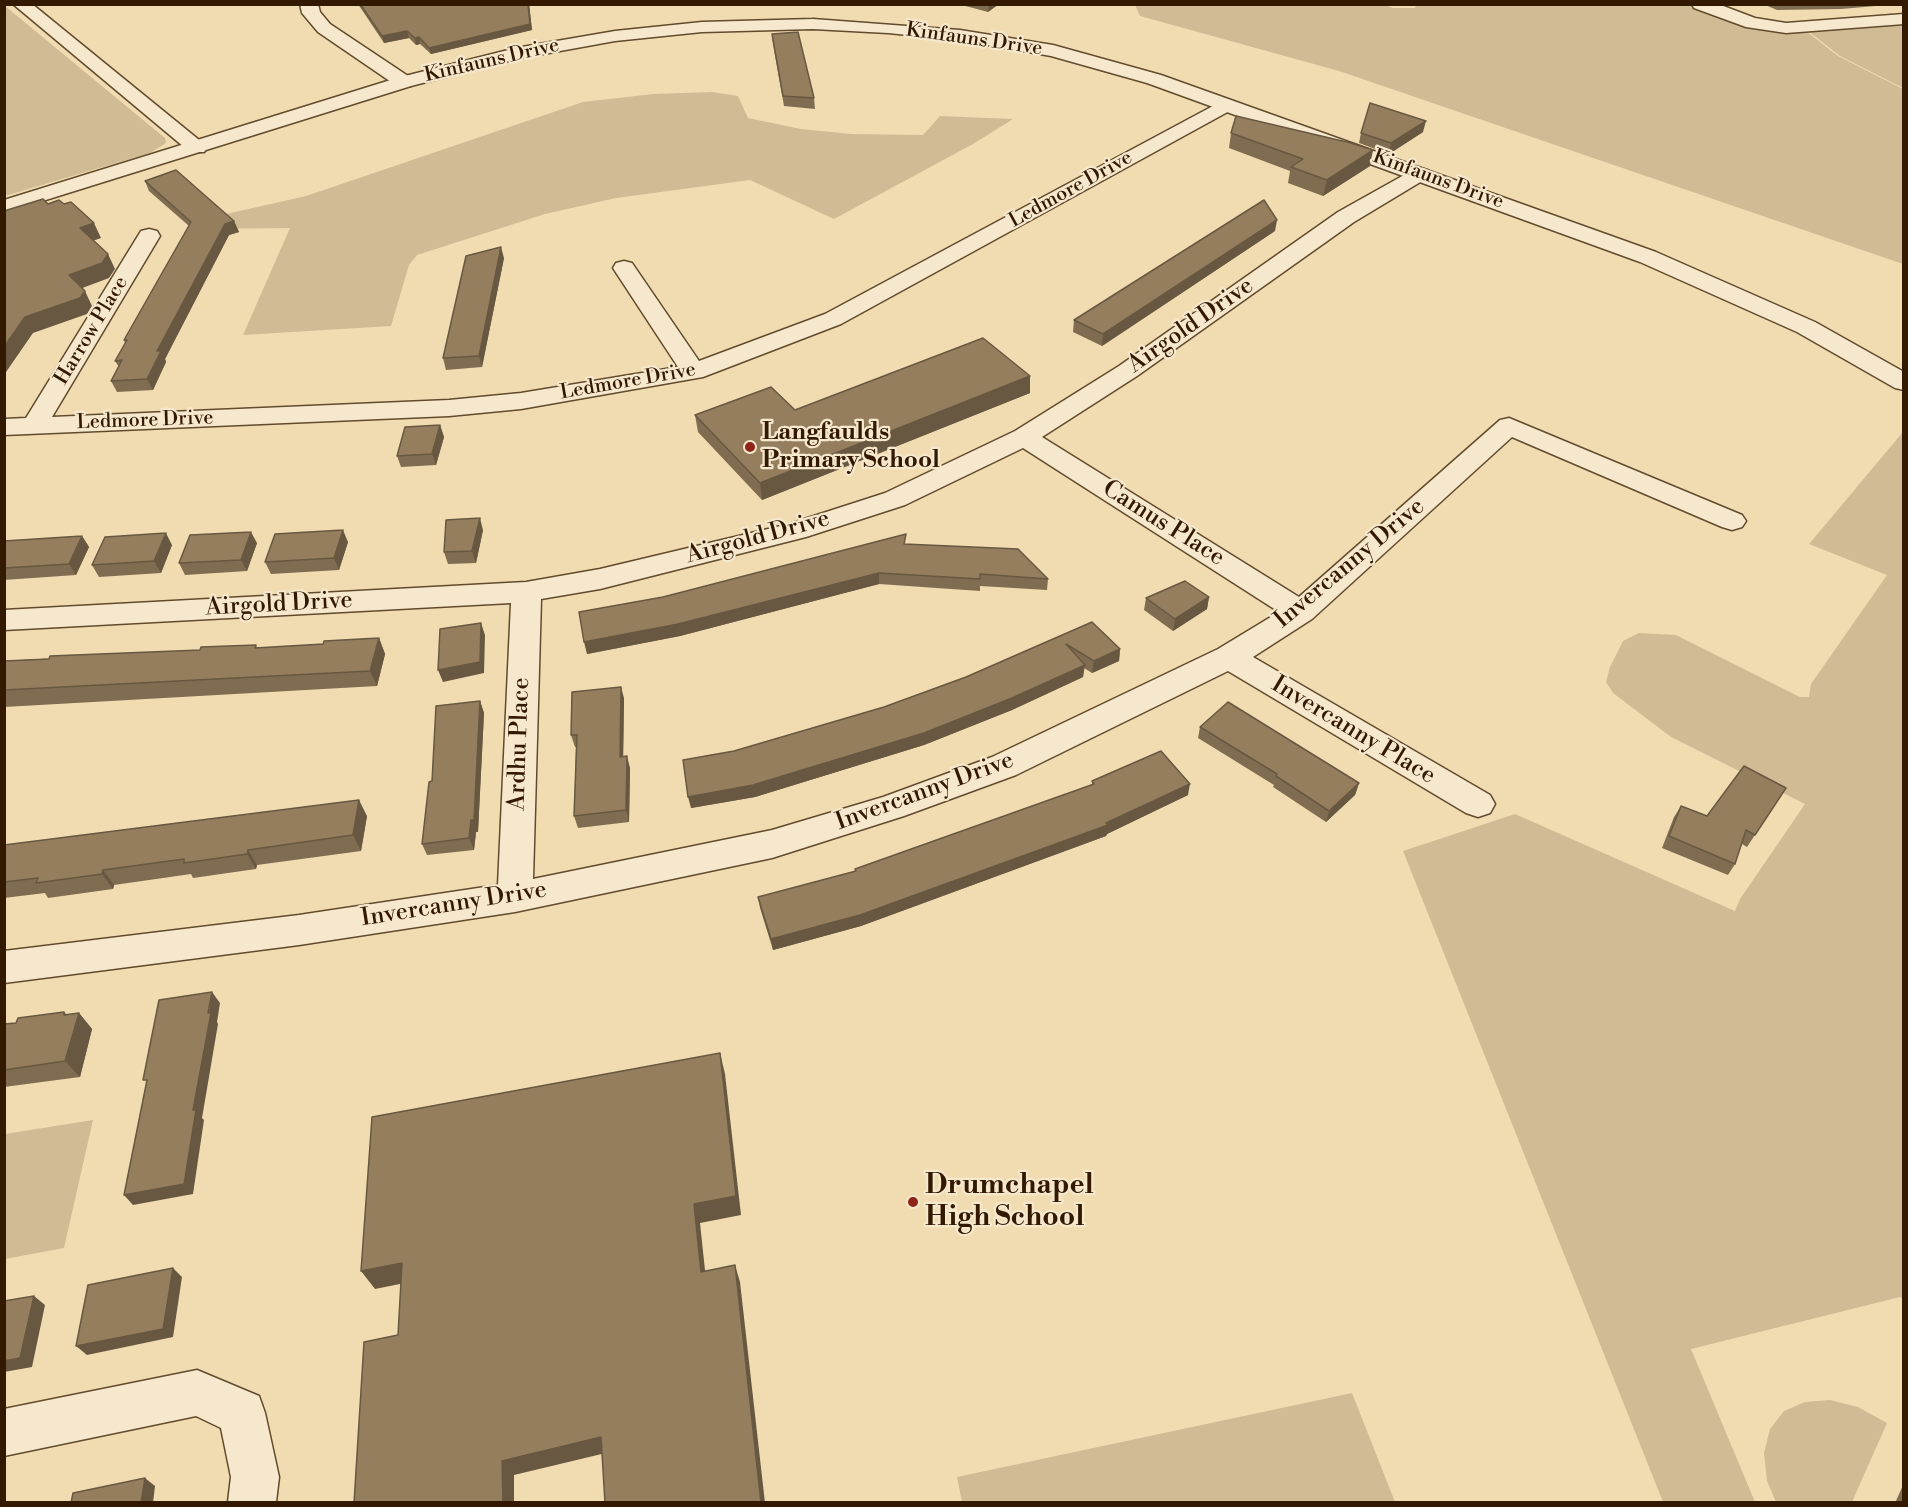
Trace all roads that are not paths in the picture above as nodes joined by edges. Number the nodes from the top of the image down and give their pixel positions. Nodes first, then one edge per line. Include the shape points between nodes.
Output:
1 (21, 4) edge
2 (309, 4) edge
3 (1700, 4) edge
4 (1904, 19) edge
5 (404, 82) junction
6 (1226, 105) junction
7 (196, 148) junction
8 (1420, 174) junction
9 (4, 207) edge
10 (149, 236) dead end
11 (624, 268) dead end
12 (694, 372) junction
13 (1904, 383) edge
14 (34, 426) junction
15 (4, 427) edge
16 (1024, 437) junction
17 (1732, 521) dead end
18 (526, 592) junction
19 (1301, 612) junction
20 (4, 620) edge
21 (1229, 657) junction
22 (1478, 804) dead end
23 (515, 897) junction
24 (4, 967) edge
25 (4, 1433) edge
26 (252, 1503) edge

1 - 7 street
2 - 5 street via 311,13 324,28
3 - 4 street via 1752,23 1786,28
5 - 6 street, Kinfauns Drive via 516,54 641,33 729,25 892,20 1105,64
5 - 7 street, Kinfauns Drive
6 - 8 street, Kinfauns Drive
6 - 12 street, Ledmore Drive via 833,319
7 - 9 street, Kinfauns Drive
8 - 13 street, Kinfauns Drive via 1648,257 1806,327
8 - 16 street, Airgold Drive via 1346,217 1128,371
10 - 14 street, Harrow Place
11 - 12 street
12 - 14 street, Ledmore Drive via 521,401 449,408
14 - 15 street, Ledmore Drive
16 - 18 street, Airgold Drive via 895,499 796,531 600,579
16 - 19 street, Camus Place
17 - 19 street, Invercanny Drive via 1509,426
18 - 20 street, Airgold Drive
18 - 23 street, Ardhu Place
19 - 21 street, Invercanny Drive
21 - 22 street, Invercanny Place
21 - 23 street, Invercanny Drive via 1004,766 892,807 772,844
23 - 24 street, Invercanny Drive via 299,930
25 - 26 street via 197,1393 242,1413 255,1477

